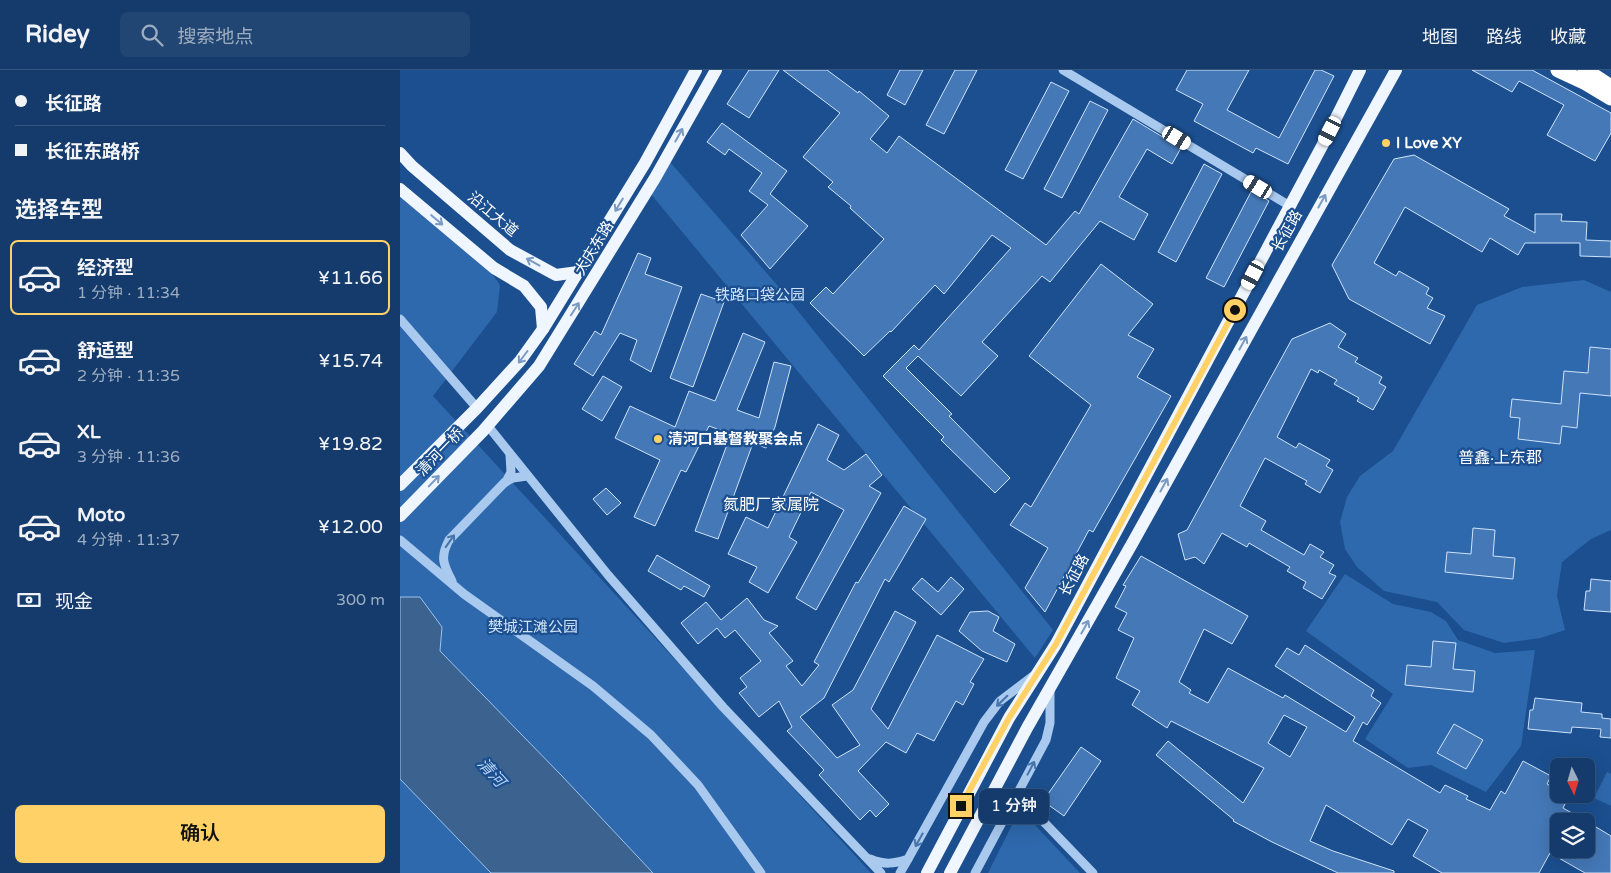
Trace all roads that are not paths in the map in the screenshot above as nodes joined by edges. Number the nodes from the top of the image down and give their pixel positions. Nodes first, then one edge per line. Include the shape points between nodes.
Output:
1 (696, 70) edge
2 (716, 70) edge
3 (1064, 70) edge
4 (1360, 70) edge
5 (1396, 70) edge
6 (1559, 70) edge
7 (1585, 70) edge
8 (1611, 87) edge
9 (1611, 98) edge
10 (1611, 103) edge
11 (400, 153) edge
12 (400, 189) edge
13 (1290, 206) junction
14 (578, 272) junction
15 (400, 319) edge
16 (542, 329) junction
17 (472, 412) junction
18 (486, 428) junction
19 (510, 455) junction
20 (527, 476) junction
21 (505, 482) junction
22 (400, 486) edge
23 (400, 516) edge
24 (400, 540) edge
25 (454, 586) junction
26 (1040, 670) junction
27 (1050, 689) junction
28 (1017, 794) junction
29 (865, 857) junction
30 (908, 859) junction
31 (761, 873) edge
32 (881, 873) edge
33 (900, 873) edge
34 (927, 873) edge
35 (950, 873) edge
36 (975, 873) edge
37 (1093, 873) edge

1 -> 14 main road, 大庆东路 via 645,163
18 -> 2 main road, 大庆东路 via 539,366 655,178
3 - 13 street
4 - 13 main road, 长征路
27 -> 5 main road, 长征路
6 - 9 highway, bridge
6 - 10 main road
7 - 8 highway
14 -> 11 main road, 沿江大道 via 556,275 510,250
12 -> 16 main road via 494,268 524,286 541,307
13 - 26 main road, 长征路
14 - 16 main road, 大庆东路
15 - 17 street
16 -> 17 main road, 大庆东路 via 520,360
17 - 22 main road, 清河一桥
18 - 19 street
23 -> 18 main road, 清河一桥
19 - 20 street
19 - 21 street via 511,472
20 - 21 street
20 - 29 street via 723,707
25 -> 21 street via 445,568 444,550 449,540
24 - 25 street
25 - 31 street via 593,686 651,735 698,785
26 -> 30 street via 1000,702 984,722
26 - 34 main road, 长征路 via 1009,718
28 -> 27 street via 1046,740 1050,723
27 - 35 main road, 长征路
28 - 36 street
28 - 37 street
29 - 30 street via 893,865
29 - 32 street
30 - 33 street

